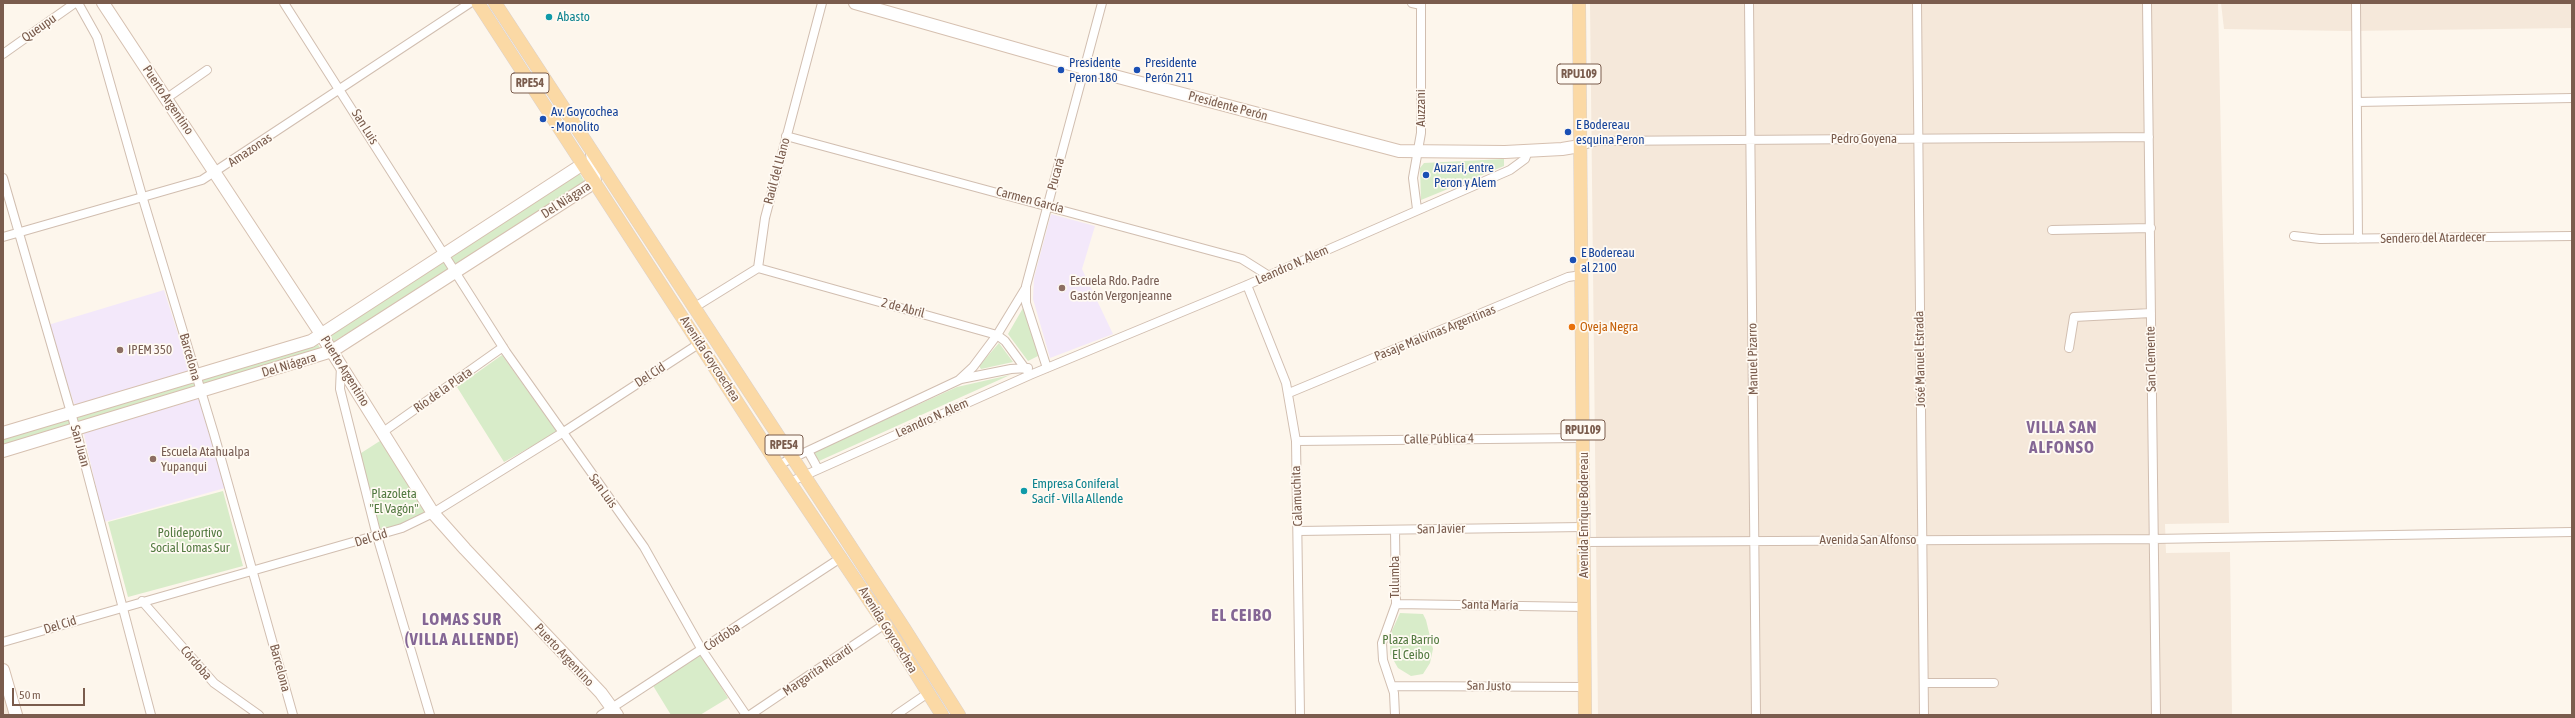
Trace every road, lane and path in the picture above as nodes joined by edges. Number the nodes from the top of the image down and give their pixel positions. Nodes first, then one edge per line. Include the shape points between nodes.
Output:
1 (75, 3) edge
2 (78, 3) edge
3 (103, 3) edge
4 (284, 3) edge
5 (470, 3) edge
6 (478, 3) edge
7 (495, 3) edge
8 (822, 3) edge
9 (855, 3) edge
10 (1102, 3) edge
11 (1579, 3) edge
12 (1748, 3) edge
13 (1917, 3) edge
14 (2147, 3) edge
15 (2356, 3) edge
16 (1418, 4) edge
17 (3, 54) edge
18 (1084, 68) junction
19 (208, 70) dead end
20 (341, 89) junction
21 (167, 98) junction
22 (2572, 98) edge
23 (2357, 102) junction
24 (786, 136) junction
25 (2149, 137) junction
26 (1918, 139) junction
27 (1750, 140) junction
28 (1580, 146) junction
29 (1528, 151) junction
30 (592, 153) junction
31 (1417, 153) junction
32 (590, 172) junction
33 (216, 173) junction
34 (607, 177) junction
35 (3, 178) edge
36 (143, 199) junction
37 (1048, 205) junction
38 (1417, 209) junction
39 (2151, 228) junction
40 (2052, 230) dead end
41 (18, 233) junction
42 (2294, 236) dead end
43 (2572, 236) edge
44 (3, 237) edge
45 (2358, 239) junction
46 (444, 253) junction
47 (758, 268) junction
48 (455, 270) junction
49 (1582, 275) junction
50 (1269, 276) junction
51 (1247, 285) junction
52 (1026, 286) junction
53 (695, 307) junction
54 (2151, 313) junction
55 (321, 334) junction
56 (997, 335) junction
57 (700, 343) junction
58 (503, 348) junction
59 (2069, 348) dead end
60 (332, 351) junction
61 (341, 365) junction
62 (1047, 368) junction
63 (1028, 371) junction
64 (196, 377) junction
65 (959, 380) junction
66 (200, 391) junction
67 (1289, 393) junction
68 (71, 414) junction
69 (76, 430) junction
70 (383, 432) junction
71 (3, 433) edge
72 (562, 433) junction
73 (1583, 438) junction
74 (1296, 441) junction
75 (3, 451) edge
76 (808, 451) junction
77 (792, 458) junction
78 (778, 465) junction
79 (818, 469) junction
80 (803, 475) junction
81 (790, 482) junction
82 (433, 513) junction
83 (1583, 527) junction
84 (1395, 530) junction
85 (1298, 531) junction
86 (2572, 532) edge
87 (377, 536) junction
88 (2153, 539) junction
89 (1922, 540) junction
90 (1755, 541) junction
91 (1584, 542) junction
92 (842, 558) junction
93 (253, 572) junction
94 (142, 601) junction
95 (1396, 604) junction
96 (122, 607) junction
97 (1584, 607) junction
98 (886, 624) junction
99 (3, 642) edge
100 (702, 650) junction
101 (3, 670) edge
102 (1994, 683) dead end
103 (1924, 684) junction
104 (1393, 686) junction
105 (1585, 687) junction
106 (928, 693) junction
107 (616, 712) edge
108 (16, 715) edge
109 (151, 715) edge
110 (259, 715) edge
111 (293, 715) edge
112 (430, 715) edge
113 (601, 715) edge
114 (746, 715) edge
115 (750, 715) edge
116 (896, 715) edge
117 (942, 715) edge
118 (959, 715) edge
119 (1300, 715) edge
120 (1395, 715) edge
121 (1585, 715) edge
122 (1756, 715) edge
123 (1924, 715) edge
124 (2156, 715) edge

1 - 17 street, Queupu
2 - 36 street, Barcelona via 97,37
3 - 21 main road, Puerto Argentino
4 - 20 street, San Luis
5 - 20 street, Amazonas
6 - 32 main road, Avenida Goycoechea / RPE54
7 - 30 main road, Avenida Goycoechea / RPE54
8 - 24 street, Raúl del Llano
9 - 18 main road, Presidente Perón
10 - 18 street, Pucará
11 - 28 main road, Avenida Enrique Bodereau / RPU109
12 - 27 street, Manuel Pizarro
13 - 26 street, José Manuel Estrada
14 - 25 street, San Clemente
15 - 23 street
16 - 31 street, Auzzani via 1421,133
18 - 31 main road, Presidente Perón via 1391,150
18 - 37 street, Pucará
19 - 21 street
20 - 33 street, Amazonas
20 - 46 street, San Luis
21 - 33 main road, Puerto Argentino
22 - 23 street
23 - 45 street
24 - 37 street, Carmen García
24 - 47 street, Raúl del Llano via 765,218
25 - 26 street, Pedro Goyena
25 - 39 street, San Clemente
26 - 27 street, Pedro Goyena
26 - 89 street, José Manuel Estrada
27 - 28 street, Pedro Goyena via 1597,141
27 - 90 street, Manuel Pizarro
28 - 29 main road, Presidente Perón
28 - 49 main road, Avenida Enrique Bodereau / RPU109
29 - 31 main road, Presidente Perón
29 - 38 street, Leandro N. Alem via 1525,159 1510,170
30 - 32 main road, Del Niágara
30 - 34 main road, Avenida Goycoechea / RPE54
31 - 38 street, Auzzani via 1413,178
32 - 34 main road, Del Niágara
32 - 46 main road, Del Niágara
32 - 48 main road, Del Niágara
32 - 57 main road, Avenida Goycoechea / RPE54
33 - 36 street, Amazonas
33 - 55 main road, Puerto Argentino
34 - 53 main road, Avenida Goycoechea / RPE54
35 - 41 street, San Juan
36 - 41 street, Amazonas
36 - 64 street, Barcelona
37 - 50 street, Carmen García via 1242,259
37 - 52 street, Pucará
38 - 50 street, Leandro N. Alem
39 - 40 street
39 - 54 street, San Clemente
41 - 44 street, Amazonas
41 - 68 street, San Juan
42 - 45 street, Sendero del Atardecer
43 - 45 street, Sendero del Atardecer
46 - 48 street, San Luis
46 - 55 main road, Del Niágara
47 - 53 street
47 - 56 street, 2 de Abril
48 - 58 street, San Luis
48 - 60 main road, Del Niágara
49 - 67 street, Pasaje Malvinas Argentinas via 1568,277
49 - 73 main road, Avenida Enrique Bodereau / RPU109
50 - 51 street, Leandro N. Alem
51 - 62 street, Leandro N. Alem
51 - 67 street, Calamuchita
52 - 56 street, Leandro N. Alem
52 - 62 street, Pucará via 1026,303
53 - 77 main road, Avenida Goycoechea / RPE54
54 - 59 street via 2074,317
54 - 88 street, San Clemente
55 - 60 main road, Puerto Argentino
55 - 64 main road, Del Niágara via 311,341
56 - 63 street
56 - 65 street, Leandro N. Alem via 973,367
57 - 72 street, Del Cid
57 - 78 main road, Avenida Goycoechea / RPE54
58 - 70 street, Río de la Plata
58 - 72 street, San Luis
60 - 61 main road, Puerto Argentino
60 - 66 main road, Del Niágara
61 - 70 main road, Puerto Argentino
61 - 87 street via 340,389
62 - 63 street, Leandro N. Alem
63 - 65 street, Leandro N. Alem
63 - 79 street, Leandro N. Alem
64 - 66 street, Barcelona
64 - 68 main road, Del Niágara
65 - 76 street, Leandro N. Alem
66 - 69 main road, Del Niágara
66 - 93 street, Barcelona
67 - 74 street, Calamuchita
68 - 69 street, San Juan
68 - 71 main road, Del Niágara
69 - 75 main road, Del Niágara
69 - 96 street, San Juan
70 - 82 main road, Puerto Argentino
72 - 82 street, Del Cid
72 - 100 street, San Luis via 644,547
73 - 74 street, Calle Pública 4
73 - 83 main road, Avenida Enrique Bodereau / RPU109
74 - 85 street, Calamuchita
76 - 77 street, Leandro N. Alem
76 - 79 street
77 - 78 street, Leandro N. Alem
77 - 80 main road, Avenida Goycoechea / RPE54
78 - 81 main road, Avenida Goycoechea / RPE54
79 - 80 street, Leandro N. Alem
80 - 81 street, Leandro N. Alem
80 - 118 main road, Avenida Goycoechea / RPE54
81 - 92 main road, Avenida Goycoechea / RPE54
82 - 87 street, Del Cid via 402,528
82 - 107 main road, Puerto Argentino
83 - 84 street, San Javier
83 - 91 main road, Avenida Enrique Bodereau / RPU109
84 - 85 street, San Javier
84 - 95 street, Tulumba
85 - 119 street, Calamuchita
86 - 88 street, Avenida San Alfonso
87 - 93 street, Del Cid
87 - 112 street
88 - 89 street, Avenida San Alfonso
88 - 124 street, San Clemente
89 - 90 street, Avenida San Alfonso
89 - 103 street, José Manuel Estrada
90 - 91 street, Avenida San Alfonso
90 - 122 street, Manuel Pizarro
91 - 97 main road, Avenida Enrique Bodereau / RPU109
92 - 98 main road, Avenida Goycoechea / RPE54
92 - 100 street, Córdoba
93 - 94 street, Del Cid
93 - 111 street, Barcelona
94 - 96 street, Del Cid
94 - 110 street, Córdoba via 214,683
95 - 97 street, Santa María
95 - 104 street, Tulumba via 1382,643 1383,660
96 - 99 street, Del Cid
96 - 109 street, San Juan
97 - 105 main road, Avenida Enrique Bodereau / RPU109
98 - 106 main road, Avenida Goycoechea / RPE54
98 - 115 street, Margarita Ricardi
100 - 107 street, Córdoba
100 - 114 street, San Luis
101 - 108 main road
102 - 103 street
103 - 123 street, José Manuel Estrada
104 - 105 street, San Justo
104 - 120 street, Tulumba
105 - 121 main road, Avenida Enrique Bodereau / RPU109
106 - 116 street
106 - 117 main road, Avenida Goycoechea / RPE54
107 - 113 street, Córdoba

